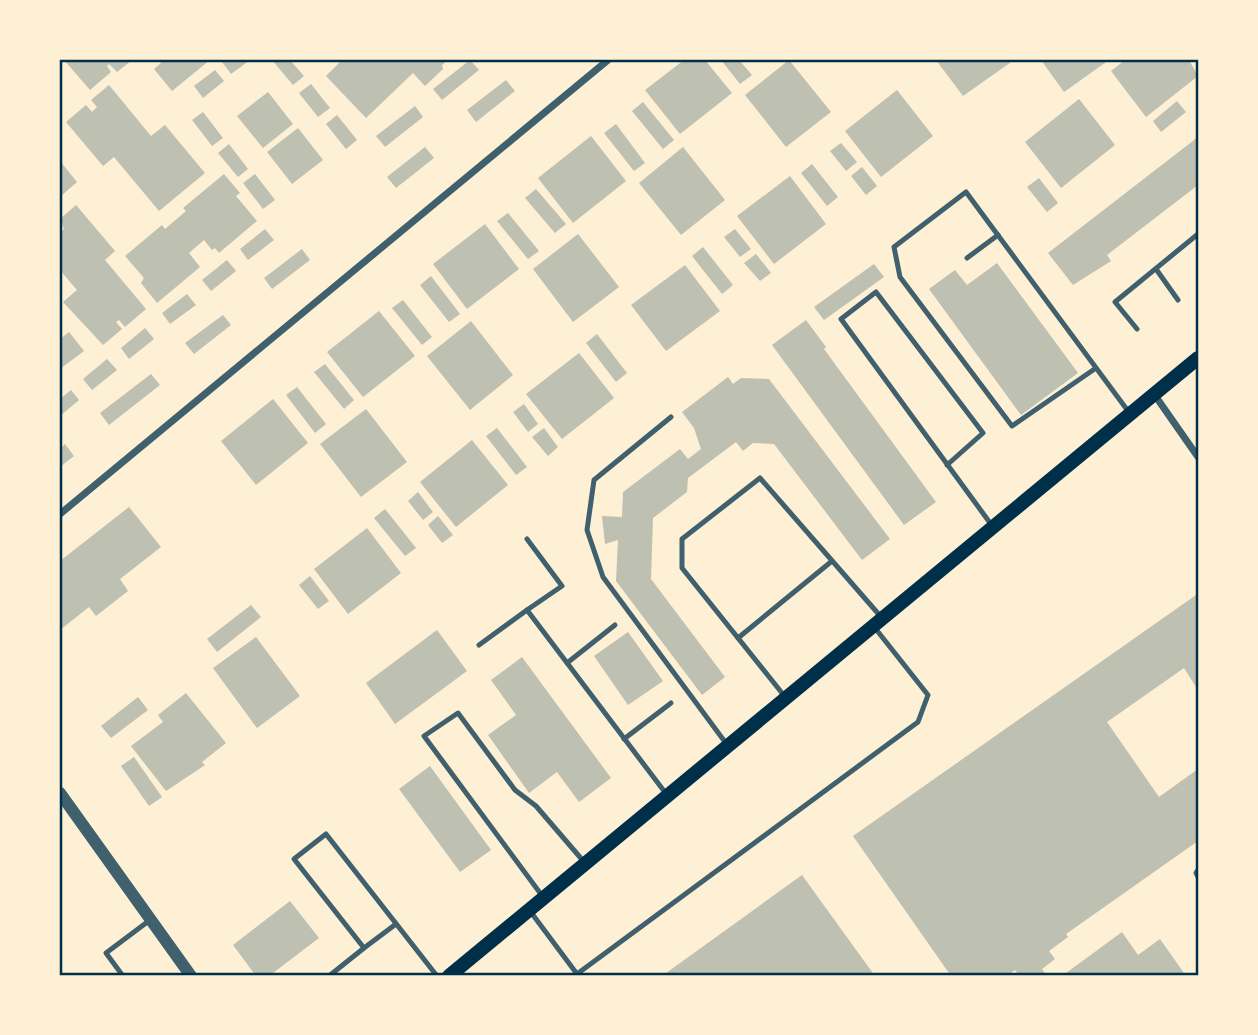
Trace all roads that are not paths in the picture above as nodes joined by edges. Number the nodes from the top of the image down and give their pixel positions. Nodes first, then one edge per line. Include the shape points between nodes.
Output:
1 (608, 60) edge
2 (998, 235) junction
3 (1198, 236) edge
4 (967, 258) dead end
5 (1156, 269) junction
6 (1178, 300) dead end
7 (1137, 329) dead end
8 (1199, 358) edge
9 (1096, 368) junction
10 (1154, 394) junction
11 (1130, 414) junction
12 (671, 417) dead end
13 (1199, 457) edge
14 (947, 464) junction
15 (60, 514) edge
16 (993, 527) junction
17 (527, 539) dead end
18 (832, 561) junction
19 (527, 610) junction
20 (877, 622) junction
21 (615, 625) dead end
22 (738, 638) junction
23 (479, 645) dead end
24 (567, 663) junction
25 (786, 698) junction
26 (671, 703) dead end
27 (624, 739) junction
28 (727, 746) junction
29 (60, 793) edge
30 (667, 795) junction
31 (585, 863) junction
32 (1199, 870) edge
33 (1199, 877) edge
34 (544, 897) junction
35 (529, 909) junction
36 (150, 920) junction
37 (396, 924) junction
38 (364, 948) junction
39 (123, 975) edge
40 (191, 975) edge
41 (329, 975) edge
42 (437, 975) edge
43 (449, 975) edge
44 (578, 975) edge

1 - 15 street
2 - 4 lane
2 - 9 lane
2 - 9 lane via 966,191 894,247 900,277 1012,426
3 - 5 lane
5 - 6 lane
5 - 7 lane via 1115,302
8 - 10 main road
9 - 11 lane
10 - 11 main road
10 - 13 street
11 - 16 main road
12 - 28 lane via 594,480 587,530 603,577
14 - 14 lane via 841,319 876,292 983,433
14 - 16 lane
16 - 20 main road
17 - 19 lane via 562,586
18 - 20 lane
18 - 22 lane
18 - 22 lane via 760,478 682,539 682,568
19 - 23 lane
19 - 24 lane
20 - 25 main road
20 - 44 lane via 928,695 918,722
21 - 24 lane
22 - 25 lane
24 - 27 lane
25 - 28 main road
26 - 27 lane
27 - 30 lane
28 - 30 main road
29 - 36 street
30 - 31 main road
31 - 34 main road
31 - 34 lane via 536,806 515,790 458,713 424,736
32 - 33 lane
34 - 35 main road
35 - 43 main road
35 - 44 lane
36 - 39 lane via 106,953
36 - 40 street
37 - 38 lane
37 - 38 lane via 326,834 294,859
37 - 42 lane
38 - 41 lane

